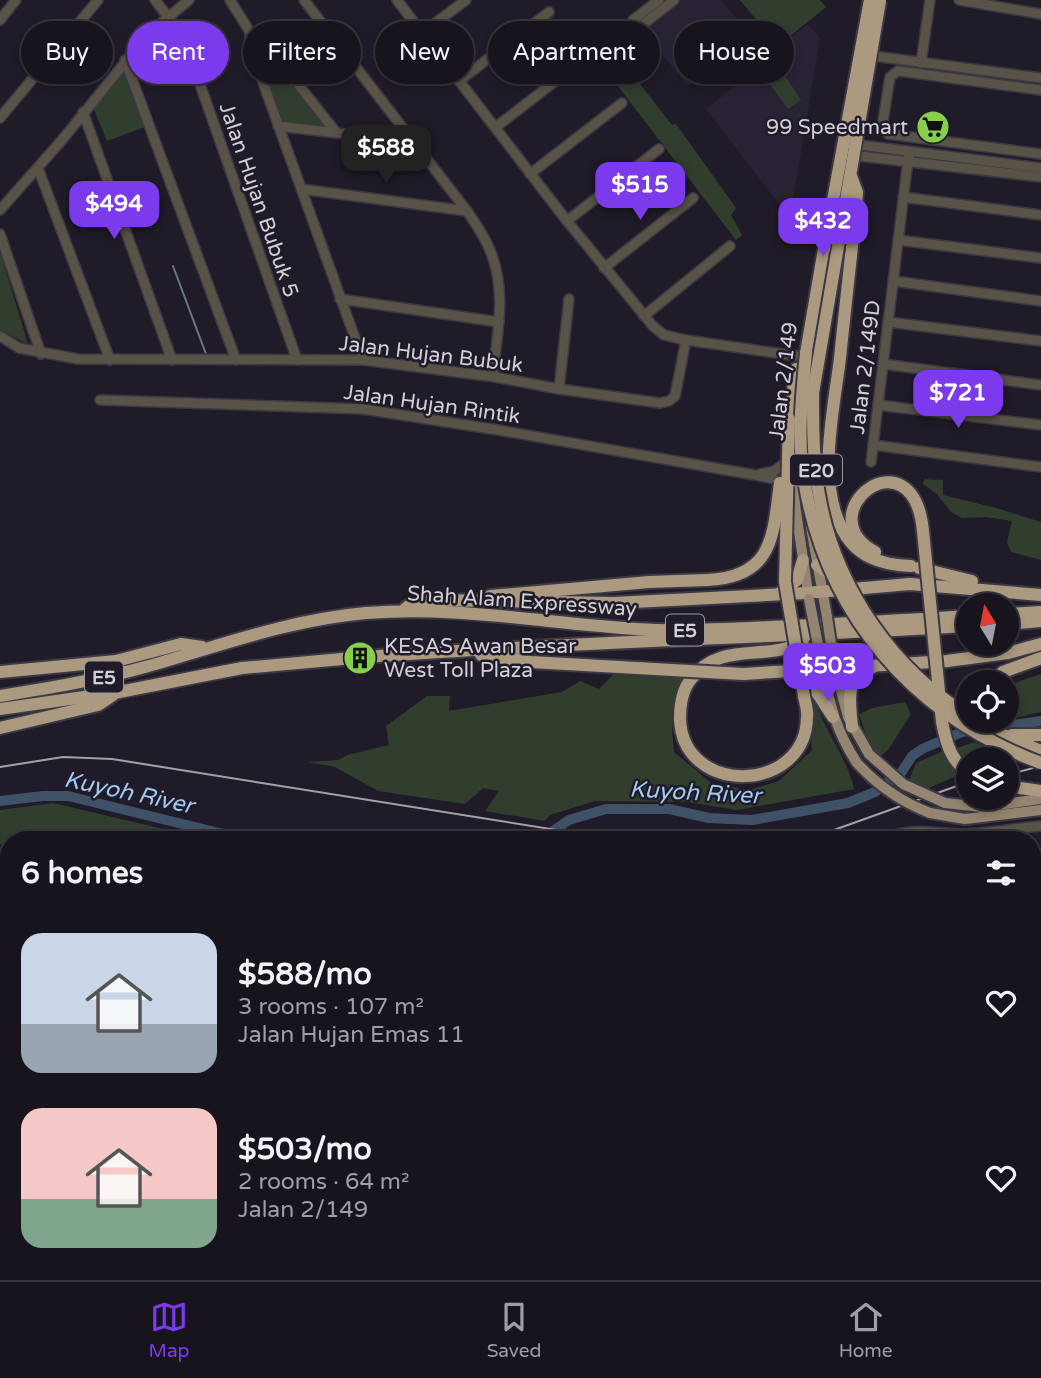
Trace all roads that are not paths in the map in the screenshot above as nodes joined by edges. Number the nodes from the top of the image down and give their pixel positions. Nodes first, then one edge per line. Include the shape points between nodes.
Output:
1 (16, 0) edge
2 (98, 0) edge
3 (155, 0) edge
4 (189, 0) edge
5 (230, 0) edge
6 (304, 0) edge
7 (397, 0) edge
8 (466, 0) edge
9 (659, 0) edge
10 (674, 0) edge
11 (868, 0) edge
12 (883, 0) edge
13 (930, 0) edge
14 (959, 0) edge
15 (549, 12) dead end
16 (1041, 14) edge
17 (168, 15) junction
18 (0, 20) edge
19 (243, 21) edge
20 (413, 21) edge
21 (438, 21) edge
22 (856, 53) junction
23 (875, 56) junction
24 (125, 60) junction
25 (921, 63) junction
26 (474, 70) edge
27 (1041, 78) edge
28 (264, 84) edge
29 (298, 84) edge
30 (461, 84) edge
31 (552, 84) edge
32 (1040, 90) edge
33 (622, 103) dead end
34 (83, 112) junction
35 (0, 118) edge
36 (278, 126) junction
37 (496, 127) junction
38 (335, 131) junction
39 (413, 142) junction
40 (839, 147) junction
41 (659, 149) dead end
42 (859, 151) junction
43 (909, 152) junction
44 (1041, 154) edge
45 (908, 162) junction
46 (38, 168) junction
47 (1041, 168) edge
48 (530, 174) junction
49 (851, 175) junction
50 (1041, 177) edge
51 (301, 188) junction
52 (904, 197) junction
53 (693, 198) dead end
54 (0, 210) edge
55 (467, 211) junction
56 (1041, 215) edge
57 (567, 221) junction
58 (0, 234) edge
59 (898, 240) junction
60 (730, 246) dead end
61 (1041, 258) edge
62 (604, 268) junction
63 (893, 281) junction
64 (341, 299) junction
65 (569, 299) dead end
66 (1041, 301) edge
67 (644, 316) junction
68 (499, 322) junction
69 (888, 322) junction
70 (0, 336) edge
71 (686, 340) junction
72 (1041, 341) edge
73 (41, 354) junction
74 (805, 355) junction
75 (110, 360) junction
76 (172, 360) junction
77 (236, 360) junction
78 (297, 360) junction
79 (363, 360) junction
80 (883, 364) junction
81 (495, 377) junction
82 (1041, 385) edge
83 (559, 389) junction
84 (100, 400) dead end
85 (878, 405) junction
86 (789, 419) junction
87 (1041, 425) edge
88 (873, 445) junction
89 (793, 455) junction
90 (871, 462) dead end
91 (1041, 467) edge
92 (755, 475) junction
93 (795, 505) junction
94 (803, 560) junction
95 (817, 565) junction
96 (911, 566) junction
97 (866, 589) junction
98 (1041, 593) edge
99 (776, 594) junction
100 (823, 594) junction
101 (808, 596) junction
102 (477, 602) junction
103 (402, 611) junction
104 (1041, 612) edge
105 (1019, 613) edge
106 (956, 618) edge
107 (1041, 621) edge
108 (1019, 623) edge
109 (956, 627) edge
110 (809, 635) junction
111 (1041, 644) edge
112 (206, 647) junction
113 (455, 651) junction
114 (367, 657) dead end
115 (1041, 658) edge
116 (353, 659) dead end
117 (876, 665) junction
118 (828, 667) junction
119 (1008, 670) edge
120 (0, 672) edge
121 (783, 673) junction
122 (119, 692) junction
123 (0, 696) edge
124 (956, 706) edge
125 (0, 709) edge
126 (833, 717) junction
127 (852, 727) junction
128 (0, 728) edge
129 (999, 733) edge
130 (1007, 733) edge
131 (1041, 736) edge
132 (1041, 751) edge
133 (956, 761) edge
134 (1041, 763) edge
135 (1019, 788) edge
136 (1041, 791) edge
137 (1041, 799) edge
138 (1041, 810) edge
139 (1041, 826) edge
140 (906, 831) edge
141 (930, 831) edge
142 (993, 831) edge

1 - 18 street
2 - 35 street
3 - 17 street, Jalan Hujan Bubuk 5
4 - 17 street
5 - 19 street
6 - 39 street
7 - 20 street
8 - 21 street
9 - 10 street via 637,23
11 - 22 main road, Jalan 2/149
11 - 74 highway, E20, bridge
12 - 23 main road, Jalan 2/149
12 - 49 highway, E20, bridge
13 - 25 street
14 - 16 street
15 - 26 street
17 - 24 street
17 - 78 street, Jalan Hujan Bubuk 5 via 183,36
22 - 23 street
22 - 40 main road, Jalan 2/149
23 - 25 street
23 - 42 main road, Jalan 2/149
24 - 34 street
24 - 77 street
25 - 27 street
28 - 36 street
29 - 38 street
30 - 37 street
31 - 37 street
32 - 44 street via 898,71 890,76 882,127 888,134
33 - 48 street
34 - 46 street
34 - 76 street
36 - 38 street
36 - 51 street
37 - 48 street
38 - 39 street
39 - 55 street
40 - 42 street
40 - 74 main road, Jalan 2/149
41 - 57 street
42 - 43 street
42 - 45 street
42 - 95 main road, Jalan 2/149 via 810,412 808,499
43 - 45 street, Jalan 2/149D
43 - 47 street
45 - 50 street
45 - 52 street, Jalan 2/149D
46 - 54 street
46 - 75 street
48 - 57 street
49 - 96 highway, bridge via 856,209 830,450 830,488 841,528 855,547 890,566
49 - 124 highway, E20, bridge via 813,393 821,508 838,561 875,627 902,661
51 - 55 street
51 - 64 street
52 - 56 street
52 - 59 street, Jalan 2/149D
53 - 62 street
55 - 68 street via 496,269
57 - 62 street
58 - 73 street
59 - 61 street
59 - 63 street, Jalan 2/149D
60 - 67 street
62 - 67 street
63 - 66 street
63 - 69 street, Jalan 2/149D
64 - 68 street
64 - 79 street
65 - 83 street
67 - 71 street via 664,335
68 - 81 street
69 - 72 street
69 - 80 street, Jalan 2/149D
70 - 73 street, Jalan Hujan Bubuk
71 - 74 street
71 - 83 street, Jalan Hujan Bubuk via 675,396 669,401
73 - 75 street, Jalan Hujan Bubuk
74 - 86 highway via 796,369
74 - 89 main road, Jalan 2/149
74 - 134 highway, E20, bridge via 804,480 819,543 842,595 879,651 912,687 970,729
75 - 76 street, Jalan Hujan Bubuk
76 - 77 street, Jalan Hujan Bubuk
77 - 78 street, Jalan Hujan Bubuk
78 - 79 street, Jalan Hujan Bubuk
79 - 81 street, Jalan Hujan Bubuk
80 - 82 street
80 - 85 street, Jalan 2/149D
81 - 83 street, Jalan Hujan Bubuk
84 - 92 street, Jalan Hujan Rintik via 363,410
85 - 87 street
85 - 88 street, Jalan 2/149D
86 - 102 highway, bridge via 771,540 752,569 736,577 505,594
86 - 110 highway, bridge via 785,582 804,696 807,717 801,742 774,771 747,778 724,775 701,763 681,728 680,702 691,679 714,659 794,646
88 - 90 street, Jalan 2/149D
88 - 91 street
89 - 92 street via 774,471
89 - 93 main road, Jalan 2/149
92 - 93 street, Jalan Hujan Rintik via 774,479 790,492
93 - 94 main road, Jalan 2/149
94 - 99 highway via 797,580
94 - 101 main road, Jalan 2/149
95 - 97 highway via 836,579
95 - 100 main road, Jalan 2/149
96 - 98 highway
96 - 133 highway, bridge via 864,544 854,524 855,505 869,487 881,482 894,484 917,504 942,722
97 - 98 highway via 910,584
97 - 100 highway
99 - 101 highway
99 - 102 highway via 614,603
100 - 101 highway
100 - 118 main road, Jalan 2/149, bridge
101 - 118 main road, Jalan 2/149, bridge
102 - 103 highway via 425,600
103 - 106 highway, Shah Alam Expressway / E5 via 690,630
103 - 112 highway, Shah Alam Expressway / E5 via 311,621
104 - 105 highway
107 - 108 highway
109 - 110 highway, Shah Alam Expressway / E5
110 - 113 highway, Shah Alam Expressway / E5
111 - 117 highway via 972,659
112 - 120 highway via 181,644 116,661
112 - 123 highway, Shah Alam Expressway / E5 via 145,667
113 - 114 highway, Shah Alam Expressway / E5
113 - 121 highway, bridge via 531,662
115 - 119 highway
116 - 122 highway, E5 via 242,668
117 - 118 highway
117 - 127 highway via 852,683
118 - 121 highway
118 - 126 main road, Jalan 2/149
118 - 127 main road, Jalan 2/149
121 - 126 highway via 814,688
122 - 125 highway, E5
122 - 128 highway via 97,705
126 - 138 main road, Jalan 2/149, bridge via 842,741 872,780 930,813 965,819
127 - 137 main road, Jalan 2/149, bridge via 869,754 903,784 945,803 982,807
129 - 132 highway
130 - 131 highway
135 - 136 highway
139 - 142 street
140 - 141 street

